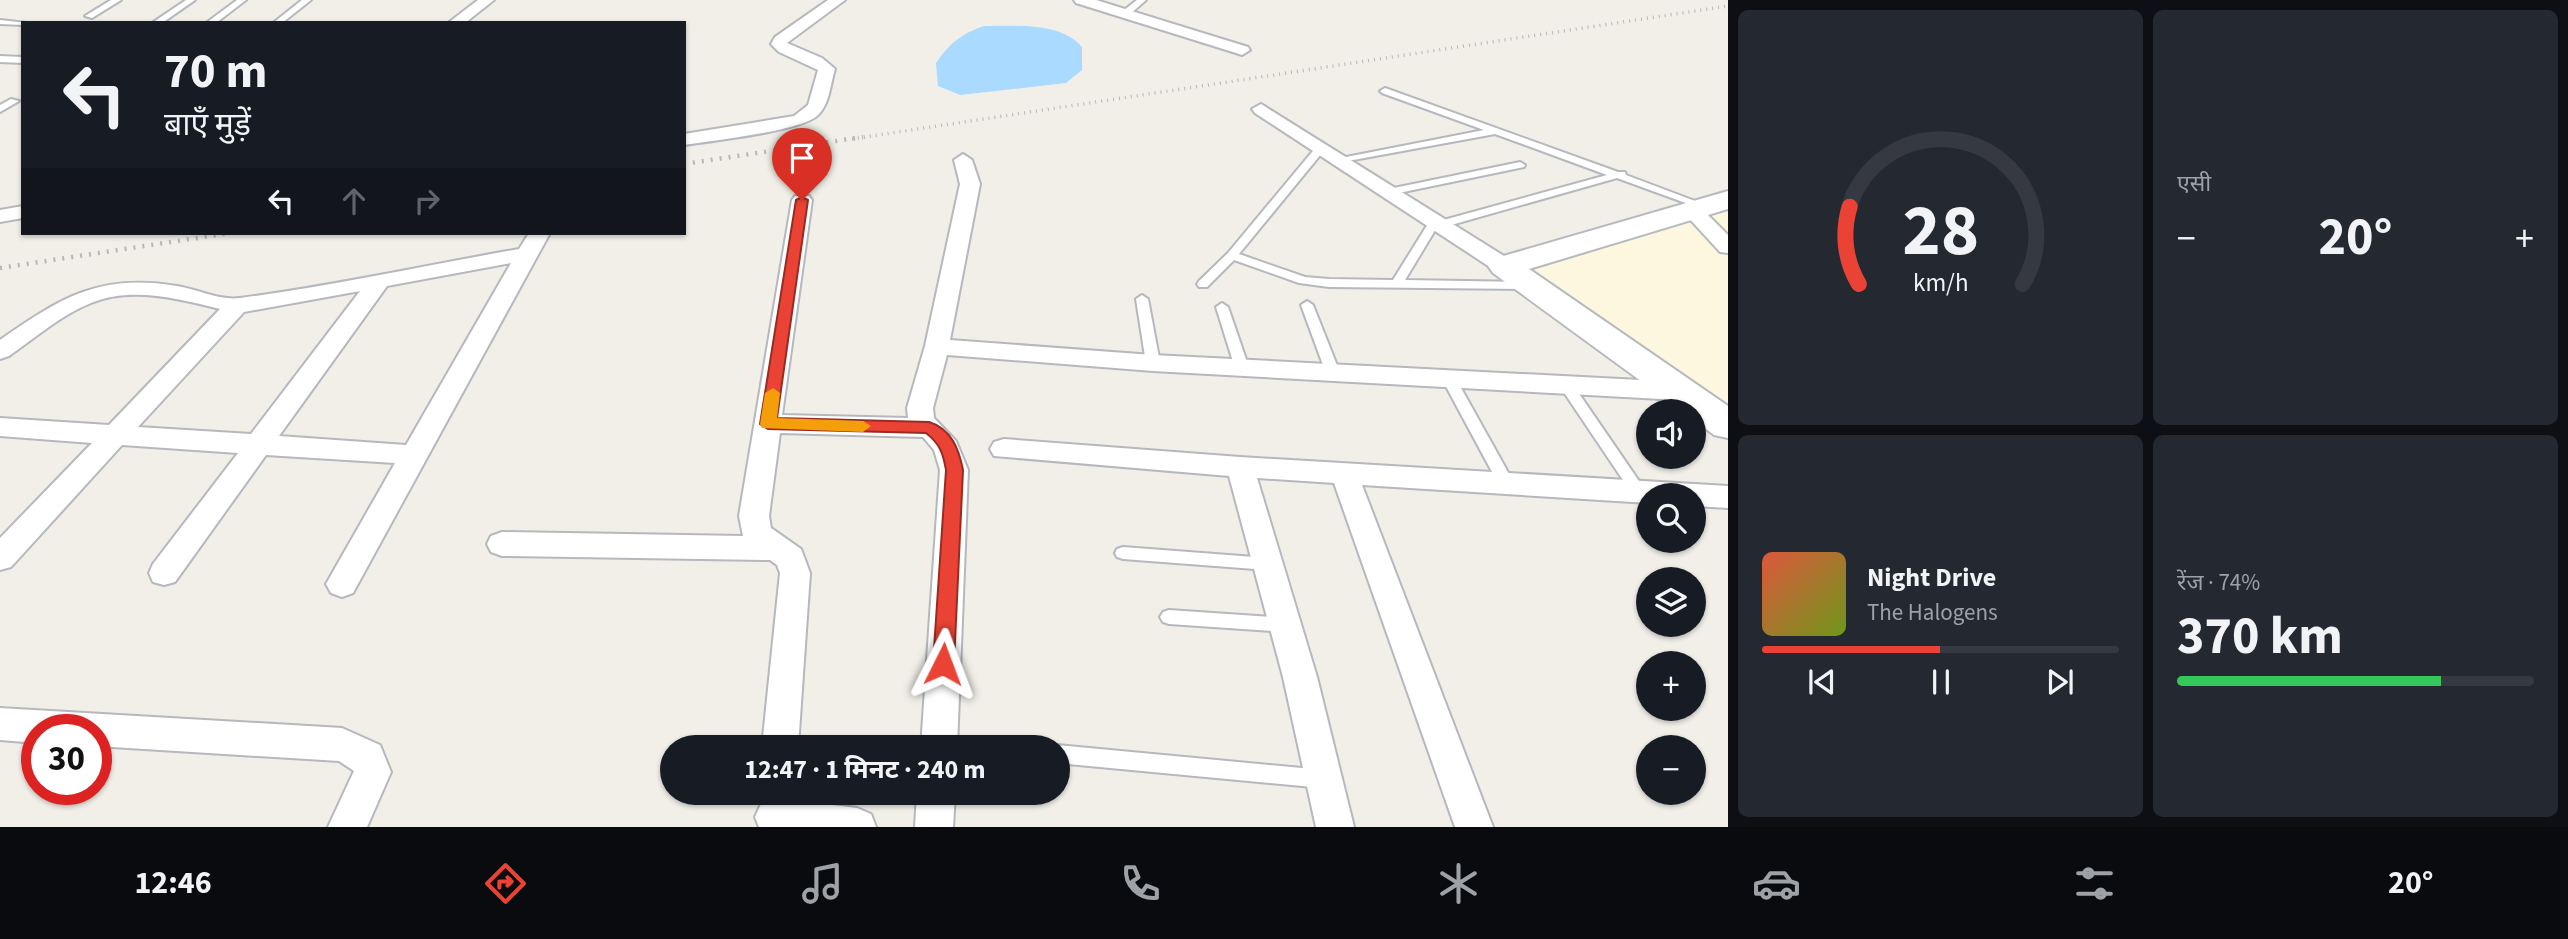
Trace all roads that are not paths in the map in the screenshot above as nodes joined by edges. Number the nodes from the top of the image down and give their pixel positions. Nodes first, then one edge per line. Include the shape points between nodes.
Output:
1 (117, 0) edge
2 (191, 0) edge
3 (243, 0) edge
4 (307, 0) edge
5 (487, 0) edge
6 (838, 0) edge
7 (1081, 0) edge
8 (1142, 0) edge
9 (1126, 13) junction
10 (89, 16) dead end
11 (159, 21) edge
12 (213, 21) edge
13 (280, 21) edge
14 (459, 21) edge
15 (0, 22) edge
16 (21, 23) edge
17 (1242, 50) dead end
18 (0, 59) edge
19 (21, 60) edge
20 (1385, 91) dead end
21 (14, 101) dead end
22 (0, 109) edge
23 (1261, 109) dead end
24 (1497, 130) junction
25 (686, 140) edge
26 (1321, 148) junction
27 (963, 160) dead end
28 (1341, 161) junction
29 (1520, 165) dead end
30 (1621, 174) junction
31 (1389, 192) junction
32 (802, 200) dead end
33 (1709, 206) edge
34 (21, 212) edge
35 (0, 216) edge
36 (1438, 223) junction
37 (533, 244) edge
38 (1728, 247) edge
39 (1232, 255) junction
40 (1517, 275) junction
41 (379, 281) junction
42 (1398, 282) junction
43 (1203, 284) dead end
44 (1142, 299) dead end
45 (1307, 305) dead end
46 (236, 306) junction
47 (1222, 307) dead end
48 (937, 345) junction
49 (0, 351) edge
50 (1153, 363) junction
51 (1242, 368) junction
52 (1333, 373) junction
53 (1449, 379) junction
54 (1566, 385) junction
55 (1679, 391) junction
56 (768, 424) junction
57 (1728, 425) edge
58 (0, 427) edge
59 (929, 428) junction
60 (115, 435) junction
61 (258, 444) junction
62 (1004, 449) dead end
63 (415, 455) junction
64 (1240, 467) junction
65 (1344, 473) junction
66 (1506, 483) junction
67 (1636, 488) edge
68 (1636, 491) edge
69 (1706, 496) edge
70 (1728, 497) edge
71 (502, 544) dead end
72 (778, 548) junction
73 (1123, 553) dead end
74 (0, 558) edge
75 (1268, 564) junction
76 (164, 573) dead end
77 (342, 584) dead end
78 (1170, 617) dead end
79 (1285, 625) junction
80 (0, 724) edge
81 (21, 725) edge
82 (112, 731) edge
83 (781, 735) edge
84 (940, 735) edge
85 (1070, 755) edge
86 (1324, 779) junction
87 (935, 805) edge
88 (774, 812) edge
89 (347, 827) edge
90 (857, 827) edge
91 (934, 827) edge
92 (1335, 827) edge
93 (1474, 827) edge

1 - 10 lane
2 - 11 lane
3 - 12 lane
4 - 13 lane
5 - 14 street
6 - 25 street via 779,44 827,69 811,115 799,121
7 - 9 street
8 - 9 lane
9 - 17 street
15 - 16 lane
18 - 19 lane
20 - 24 lane
21 - 22 lane
23 - 26 street
24 - 28 lane
24 - 30 lane
26 - 28 street
26 - 39 lane
27 - 48 street via 970,184
28 - 31 street
29 - 31 lane
30 - 33 lane
30 - 36 lane
31 - 36 street
32 - 56 street
33 - 38 street
33 - 40 street
34 - 35 street
36 - 40 street
36 - 42 lane
37 - 41 street
37 - 63 street
39 - 42 lane via 1303,280
39 - 43 lane
40 - 42 lane
40 - 55 street
41 - 46 street
41 - 61 street
44 - 50 lane
45 - 52 lane
46 - 49 street via 177,292 99,293 59,311
46 - 60 street
47 - 51 lane
48 - 50 street
48 - 59 street via 920,408 921,421
50 - 51 street
51 - 52 street
52 - 53 street
53 - 54 street
53 - 66 lane
54 - 55 street
54 - 67 lane
55 - 57 street
56 - 59 street
56 - 72 street via 754,525 757,534
58 - 60 street
59 - 84 street via 943,438 954,470
60 - 61 street
60 - 74 street
61 - 63 street
61 - 76 street
62 - 64 street
63 - 77 street
64 - 65 street
64 - 75 street
65 - 66 street
65 - 93 street
66 - 68 street
69 - 70 street
71 - 72 street
72 - 83 street via 790,558 795,573
73 - 75 lane
75 - 79 street
78 - 79 lane
79 - 86 street
80 - 81 street
82 - 89 street via 342,746 367,757 373,772
85 - 86 lane
86 - 92 street
87 - 91 street
88 - 90 street

